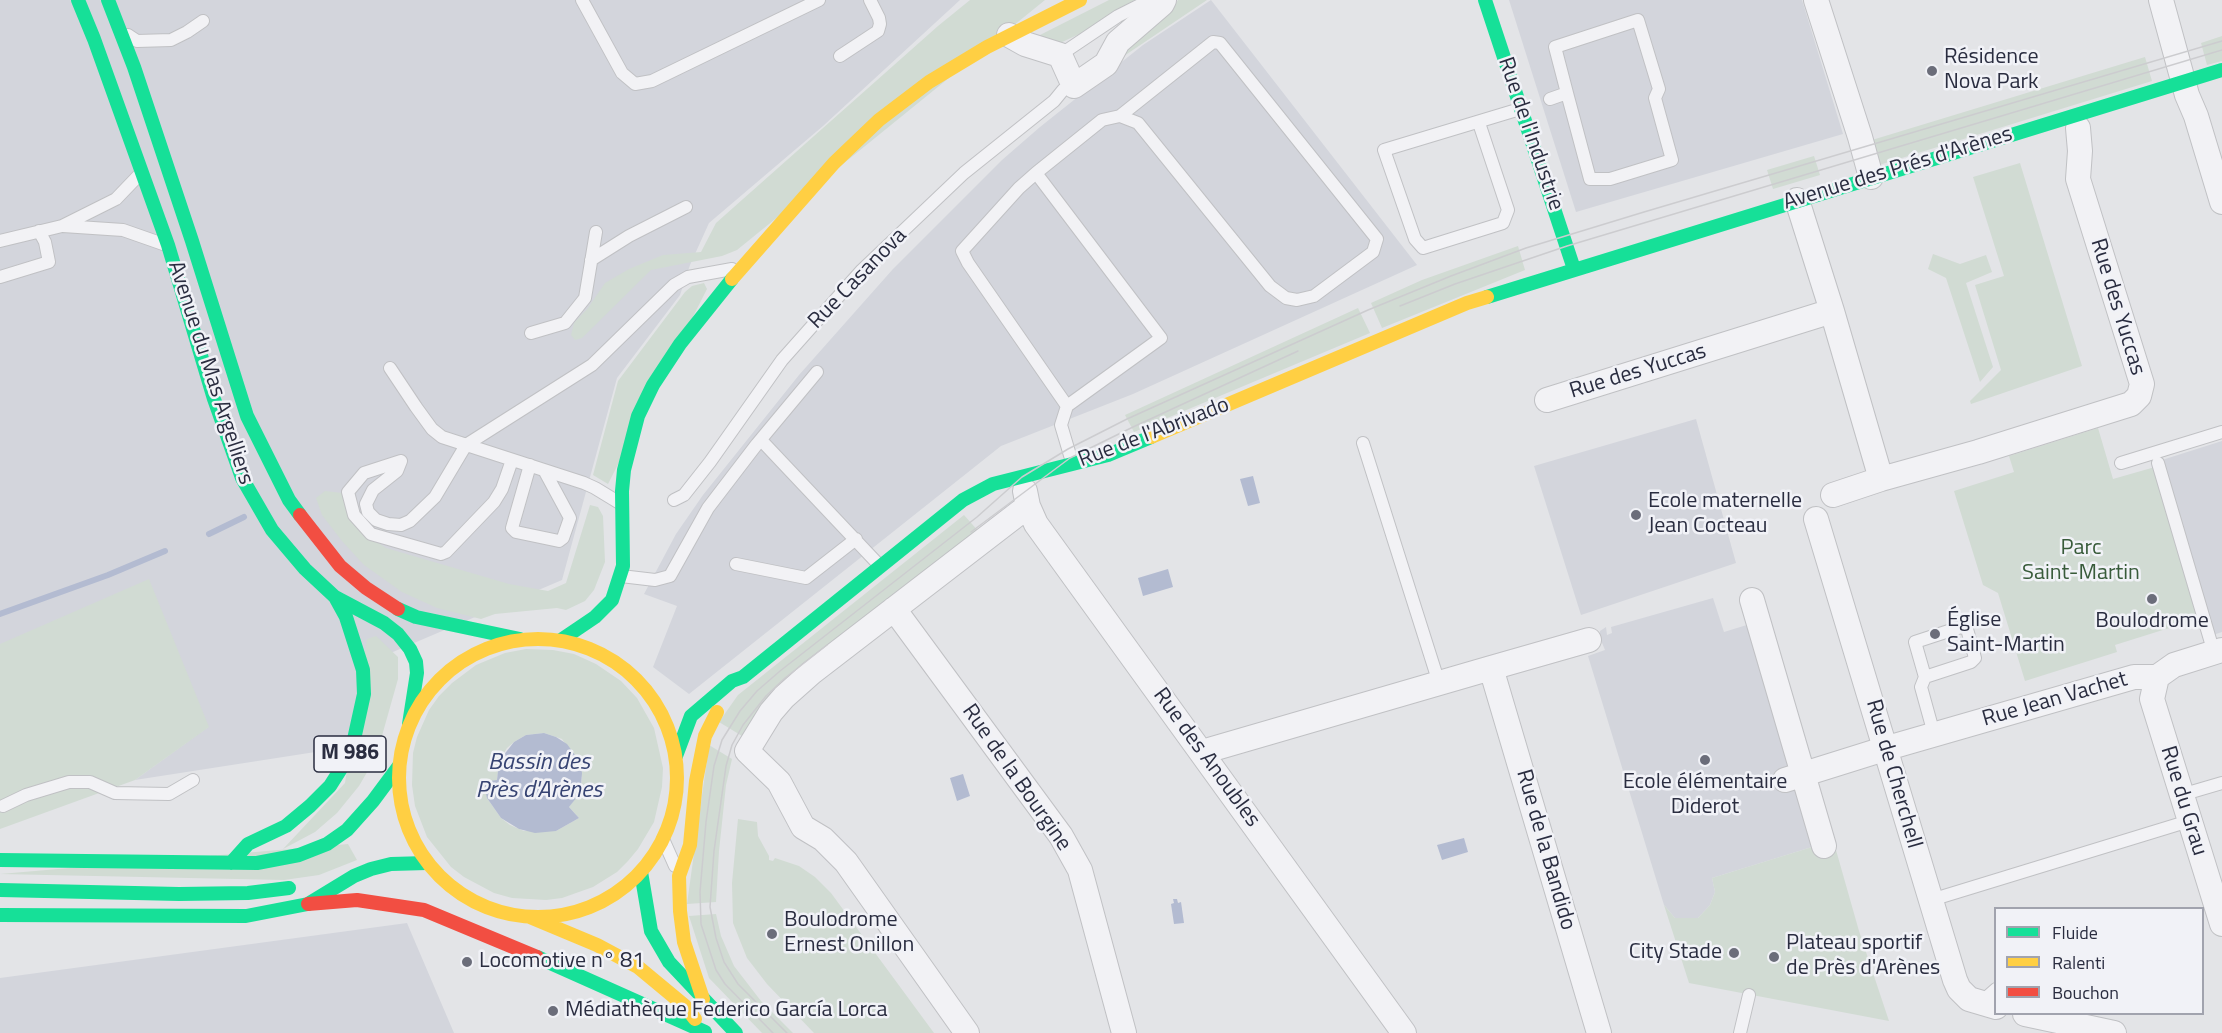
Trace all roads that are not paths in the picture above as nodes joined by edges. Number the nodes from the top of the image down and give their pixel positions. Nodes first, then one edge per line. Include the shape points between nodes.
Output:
1 (78, 0) edge
2 (108, 0) edge
3 (582, 0) edge
4 (819, 0) edge
5 (870, 0) edge
6 (1080, 0) edge
7 (1150, 0) edge
8 (1164, 0) edge
9 (1485, 0) edge
10 (1816, 0) edge
11 (2161, 0) edge
12 (203, 21) dead end
13 (120, 30) junction
14 (1009, 35) junction
15 (1060, 55) junction
16 (840, 56) dead end
17 (2222, 70) edge
18 (2184, 82) junction
19 (1074, 86) junction
20 (1567, 93) junction
21 (1550, 99) dead end
22 (1521, 108) junction
23 (1120, 116) junction
24 (1479, 123) junction
25 (2078, 128) dead end
26 (141, 173) junction
27 (1036, 173) junction
28 (1870, 177) junction
29 (1797, 200) junction
30 (2222, 202) edge
31 (686, 207) dead end
32 (62, 226) junction
33 (39, 231) junction
34 (596, 232) dead end
35 (0, 241) edge
36 (168, 246) junction
37 (591, 260) junction
38 (741, 267) junction
39 (1574, 269) junction
40 (0, 277) edge
41 (1832, 311) junction
42 (531, 333) dead end
43 (390, 368) dead end
44 (818, 372) dead end
45 (1547, 400) dead end
46 (1067, 406) junction
47 (2222, 432) edge
48 (761, 440) junction
49 (1363, 443) dead end
50 (466, 445) junction
51 (512, 460) junction
52 (2121, 463) dead end
53 (2158, 463) dead end
54 (530, 465) junction
55 (1073, 465) junction
56 (550, 471) junction
57 (1022, 477) junction
58 (1881, 479) junction
59 (1833, 495) dead end
60 (674, 500) dead end
61 (621, 504) junction
62 (1028, 506) junction
63 (1816, 519) dead end
64 (856, 539) junction
65 (736, 564) dead end
66 (881, 567) junction
67 (620, 576) junction
68 (334, 597) junction
69 (1752, 600) dead end
70 (894, 609) junction
71 (520, 639) junction
72 (561, 640) junction
73 (1588, 640) dead end
74 (2218, 652) edge
75 (1491, 668) junction
76 (743, 677) junction
77 (1925, 677) junction
78 (2157, 677) junction
79 (1439, 683) junction
80 (409, 724) junction
81 (1935, 734) junction
82 (1884, 749) junction
83 (1202, 752) junction
84 (676, 756) junction
85 (399, 766) junction
86 (1794, 778) junction
87 (194, 780) dead end
88 (2222, 783) edge
89 (2181, 795) junction
90 (3, 806) dead end
91 (2189, 821) junction
92 (663, 839) junction
93 (1824, 846) dead end
94 (0, 860) edge
95 (231, 863) junction
96 (427, 863) junction
97 (641, 872) junction
98 (354, 876) junction
99 (679, 876) junction
100 (0, 890) edge
101 (1931, 900) junction
102 (308, 904) junction
103 (0, 915) edge
104 (530, 917) junction
105 (2222, 923) edge
106 (1749, 995) dead end
107 (703, 999) junction
108 (1993, 1000) edge
109 (2036, 1015) edge
110 (2080, 1019) edge
111 (705, 1033) edge
112 (736, 1033) edge
113 (967, 1033) edge
114 (1124, 1033) edge
115 (1404, 1033) edge
116 (1599, 1033) edge
117 (1740, 1033) edge
118 (2114, 1033) edge

1 - 26 main road, Avenue du Mas Argelliers
2 - 13 main road, Avenue du Mas Argelliers
3 - 4 lane via 622,73 635,84 652,81
5 - 16 lane via 879,18 878,31
6 - 14 main road
7 - 15 lane via 1118,16
8 - 19 street, Rue Casanova via 1118,42 1106,64
9 - 22 main road, Rue de l'Industrie
10 - 28 street
11 - 18 street
12 - 13 lane via 171,40 137,41
13 - 71 main road, Avenue du Mas Argelliers via 247,416 289,500 340,566 395,607 416,616
14 - 15 street
14 - 38 main road via 929,82 879,120 834,163
15 - 19 street
17 - 18 main road, Avenue des Prés d'Arènes
18 - 28 main road, Avenue des Prés d'Arènes
18 - 30 street
19 - 60 lane, Rue Casanova via 1063,90 964,174 862,270 782,360 710,462 684,495
20 - 20 lane via 1590,179 1610,179 1672,160 1655,98 1659,89 1638,20 1555,47
20 - 21 lane
22 - 24 lane
22 - 39 main road, Rue de l'Industrie
23 - 23 lane via 1138,123 1270,286 1286,298 1314,296 1373,252 1377,239 1220,43 1213,42
23 - 27 lane via 1102,120
24 - 24 lane via 1384,150 1415,239 1423,248 1503,223 1508,210
25 - 58 street, Rue des Yuccas via 2078,179 2142,384 2139,396 2131,404
26 - 32 lane via 116,199
26 - 36 main road, Avenue du Mas Argelliers
27 - 46 lane via 962,251
27 - 46 lane via 1161,338
28 - 29 main road, Avenue des Prés d'Arènes
29 - 39 main road, Avenue des Prés d'Arènes
29 - 41 street
31 - 37 lane
32 - 33 lane
32 - 36 lane via 123,230
33 - 35 lane
33 - 40 lane via 49,262
34 - 37 lane
36 - 68 main road, Avenue du Mas Argelliers via 242,478 287,550
37 - 42 lane via 585,298 565,323
38 - 50 lane via 680,282 592,365
38 - 61 main road via 653,385 630,443
39 - 55 main road, Rue de l'Abrivado via 1436,315 1108,455
41 - 45 street, Rue des Yuccas
41 - 58 street
43 - 50 lane via 432,429
44 - 48 lane
46 - 55 lane via 1061,425
47 - 52 lane
48 - 64 lane
48 - 67 lane via 708,508 670,576 656,580
49 - 79 lane
50 - 51 lane
50 - 51 lane via 435,497 410,521 401,525 376,520 366,504 373,490 397,471 401,460 364,473 348,492 354,515 371,534 441,554 494,501
51 - 54 lane
53 - 74 lane
54 - 56 lane
54 - 56 lane via 512,528 559,541 570,518
55 - 57 main road, Rue de l'Abrivado
56 - 61 lane via 595,488
57 - 62 street, Rue des Anoubles
57 - 66 main road, Rue de l'Abrivado via 993,484 963,500
58 - 59 street, Rue des Yuccas
61 - 67 main road
62 - 70 street
62 - 83 street, Rue des Anoubles via 1036,524
63 - 82 street, Rue de Cherchell
64 - 65 lane via 806,578
64 - 66 lane
66 - 76 main road, Rue de l'Abrivado
67 - 72 main road via 612,600
68 - 80 main road, Avenue du Mas Argelliers via 384,623 411,649 417,673
68 - 95 main road, M 986 via 346,617 363,670 364,694 351,753 330,786 310,806 286,826 248,844
69 - 86 street
70 - 113 street via 784,697 747,751 779,782 803,827 823,839 846,862
70 - 114 street, Rue de la Bourgine via 1061,836 1080,870
71 - 72 main road
71 - 80 main road via 492,646 442,676
72 - 84 main road via 598,652 637,679 656,702 669,728
73 - 75 street
74 - 78 street, Rue Jean Vachet via 2174,665
75 - 79 street
75 - 116 street, Rue de la Bandido
76 - 84 main road, Rue de l'Abrivado via 732,681 691,716
76 - 99 main road via 705,736 690,845
77 - 77 lane via 1971,662 1975,657 1967,629 1961,627 1915,642
77 - 81 lane via 1921,687
78 - 81 street, Rue Jean Vachet via 2134,677
78 - 89 street, Rue du Grau via 2152,699
79 - 83 street
80 - 85 main road
81 - 82 street, Rue Jean Vachet
82 - 86 street, Rue Jean Vachet
82 - 101 street, Rue de Cherchell
83 - 115 street, Rue des Anoubles
84 - 92 main road via 676,799
85 - 95 main road, M 986 via 374,801 347,830 327,844 299,855 257,863
85 - 96 main road via 400,801 410,833
86 - 93 street
87 - 90 lane via 169,794 115,793 90,782 69,782
88 - 89 lane
89 - 91 street, Rue du Grau
91 - 101 lane
91 - 105 street, Rue du Grau
92 - 97 main road
92 - 99 lane
94 - 95 main road, M 986
96 - 98 main road via 391,864
96 - 104 main road via 473,901 506,914
97 - 104 main road via 618,892 591,907 561,915
97 - 107 main road via 651,931 669,962
98 - 100 main road via 248,893
98 - 102 main road
99 - 107 main road via 684,942
101 - 108 street, Rue de Cherchell via 1959,989 1969,999
102 - 103 main road via 246,916
102 - 111 main road via 357,900 424,910
104 - 111 main road via 638,967 686,1006
106 - 117 lane
107 - 112 main road
109 - 110 street
110 - 118 street

